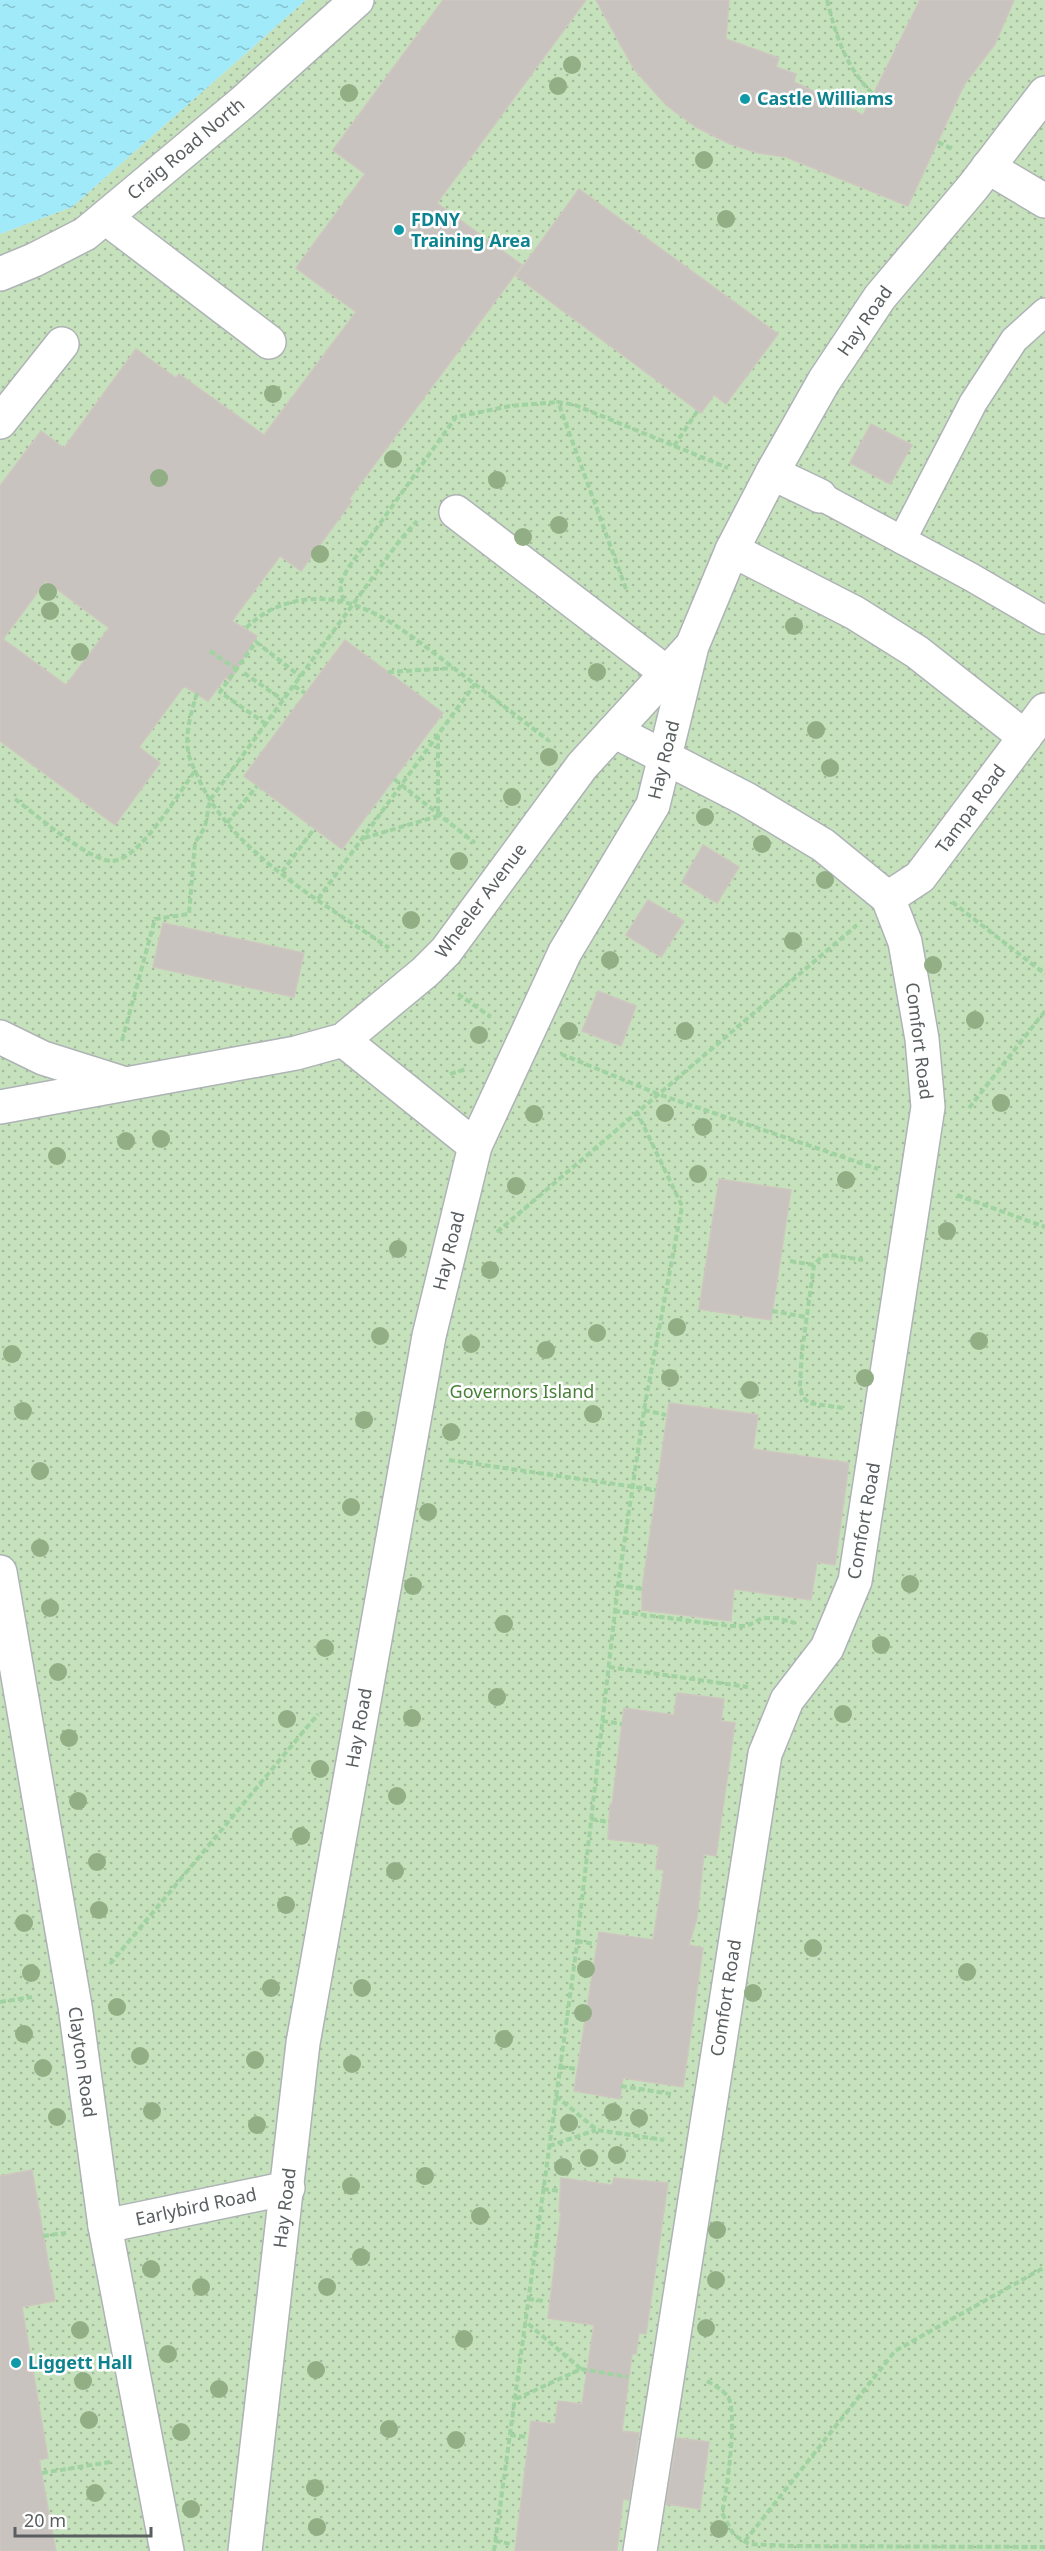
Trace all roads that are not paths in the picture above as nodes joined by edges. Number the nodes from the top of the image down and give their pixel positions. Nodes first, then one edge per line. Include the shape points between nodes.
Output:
1 (357, 0) edge
2 (1045, 93) edge
3 (988, 167) junction
4 (1045, 201) edge
5 (105, 218) junction
6 (0, 274) edge
7 (1045, 312) edge
8 (269, 342) dead end
9 (62, 344) dead end
10 (0, 422) edge
11 (769, 478) junction
12 (820, 496) joint
13 (456, 513) road end
14 (902, 540) junction
15 (732, 550) junction
16 (1045, 620) edge
17 (692, 646) junction
18 (667, 673) junction
19 (1045, 710) edge
20 (614, 731) junction
21 (1024, 737) junction
22 (666, 758) junction
23 (888, 898) junction
24 (0, 1037) edge
25 (343, 1040) junction
26 (110, 1079) junction
27 (0, 1107) edge
28 (475, 1146) junction
29 (0, 1572) edge
30 (288, 2188) junction
31 (105, 2226) junction
32 (167, 2551) edge
33 (245, 2551) edge
34 (640, 2551) edge

1 - 5 street, Craig Road North
2 - 3 street, Hay Road
3 - 4 street
3 - 11 street, Hay Road via 880,297 824,381
5 - 6 street, Craig Road North via 85,234
5 - 8 street
7 - 14 lane via 1014,340 973,403
9 - 10 street
11 - 12 street
11 - 15 street, Hay Road
12 - 14 lane
13 - 18 street
14 - 16 lane
15 - 17 street, Hay Road
15 - 21 street via 855,612 917,652
17 - 18 street, Wheeler Avenue
17 - 22 street, Hay Road
18 - 20 street, Wheeler Avenue
19 - 21 street, Tampa Road
20 - 22 street, Comfort Road
20 - 25 street, Wheeler Avenue via 582,766 446,951
21 - 23 street, Tampa Road via 920,878
22 - 23 street, Comfort Road via 823,845
22 - 28 street, Hay Road via 653,806 566,952
23 - 34 street, Comfort Road via 905,942 922,1040 928,1107 917,1183 855,1581 830,1641 784,1706 765,1754
24 - 26 street via 43,1058
25 - 26 street, Wheeler Avenue via 286,1056
25 - 28 street
26 - 27 street, Wheeler Avenue
28 - 30 street, Hay Road via 429,1336 303,2043
29 - 31 street, Clayton Road via 75,2006
30 - 31 street, Earlybird Road
30 - 33 street, Hay Road
31 - 32 street, Clayton Road

